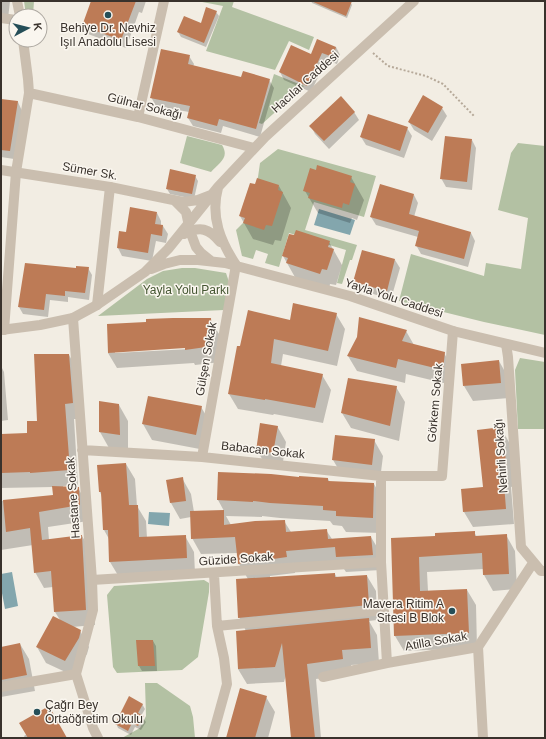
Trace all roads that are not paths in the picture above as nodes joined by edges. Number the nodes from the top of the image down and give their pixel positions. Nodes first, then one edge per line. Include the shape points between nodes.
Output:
1 (164, 1) edge
2 (414, 1) edge
3 (24, 48) edge
4 (29, 93) junction
5 (138, 116) junction
6 (254, 148) junction
7 (1, 170) edge
8 (16, 172) junction
9 (110, 187) junction
10 (215, 191) junction
11 (174, 200) junction
12 (190, 227) junction
13 (224, 246) junction
14 (211, 261) junction
15 (236, 265) junction
16 (145, 272) junction
17 (97, 305) junction
18 (73, 318) junction
19 (3, 330) edge
20 (454, 331) junction
21 (506, 344) junction
22 (545, 353) edge
23 (82, 450) junction
24 (202, 457) junction
25 (381, 476) junction
26 (442, 476) joint
27 (381, 562) junction
28 (533, 562) junction
29 (545, 571) edge
30 (214, 574) junction
31 (92, 580) junction
32 (384, 610) junction
33 (217, 626) junction
34 (478, 647) junction
35 (387, 663) junction
36 (76, 674) junction
37 (323, 677) dead end
38 (1, 687) edge
39 (98, 738) edge
40 (212, 738) edge
41 (483, 738) edge

1 - 5 street
2 - 6 street, Hacılar Caddesi
3 - 4 street
4 - 5 street, Gülnar Sokağı
4 - 8 street
5 - 6 street, Gülnar Sokağı
6 - 10 street, Hacılar Caddesi
7 - 8 street, Sümer Sk.
8 - 9 street, Sümer Sk.
8 - 19 street
9 - 11 street, Sümer Sk.
9 - 17 street
10 - 11 street, Sümer Sk. via 190,202
10 - 12 street, Hacılar Caddesi
10 - 13 street via 216,220
11 - 12 street via 186,212
12 - 13 street via 207,230
12 - 14 street via 196,247
12 - 16 street, Hacılar Caddesi
13 - 15 street
14 - 15 street, Yayla Yolu Caddesi
14 - 16 street, Yayla Yolu Caddesi via 180,260
15 - 20 street, Yayla Yolu Caddesi via 350,296
15 - 24 street, Gülşen Sokak
16 - 17 street
17 - 18 street
18 - 19 street
18 - 23 street, Hastane Sokak
20 - 21 street, Yayla Yolu Caddesi
20 - 26 street, Görkem Sokak
21 - 22 street, Yayla Yolu Caddesi
21 - 28 street, Nehirli Sokağı via 520,547
23 - 24 street, Babacan Sokak
23 - 31 street, Hastane Sokak
24 - 25 street, Babacan Sokak
25 - 26 street, Babacan Sokak
25 - 27 street
27 - 30 street, Güzide Sokak
27 - 32 street
28 - 29 street, Nehirli Sokağı via 541,571
28 - 34 street, Atilla Sokak
30 - 31 street, Güzide Sokak
30 - 33 street
31 - 36 street, Hastane Sokak via 93,610
32 - 33 street
32 - 35 street
33 - 40 street via 227,684
34 - 35 street, Atilla Sokak
34 - 41 street
35 - 37 street, Atilla Sokak
36 - 38 street
36 - 39 street

